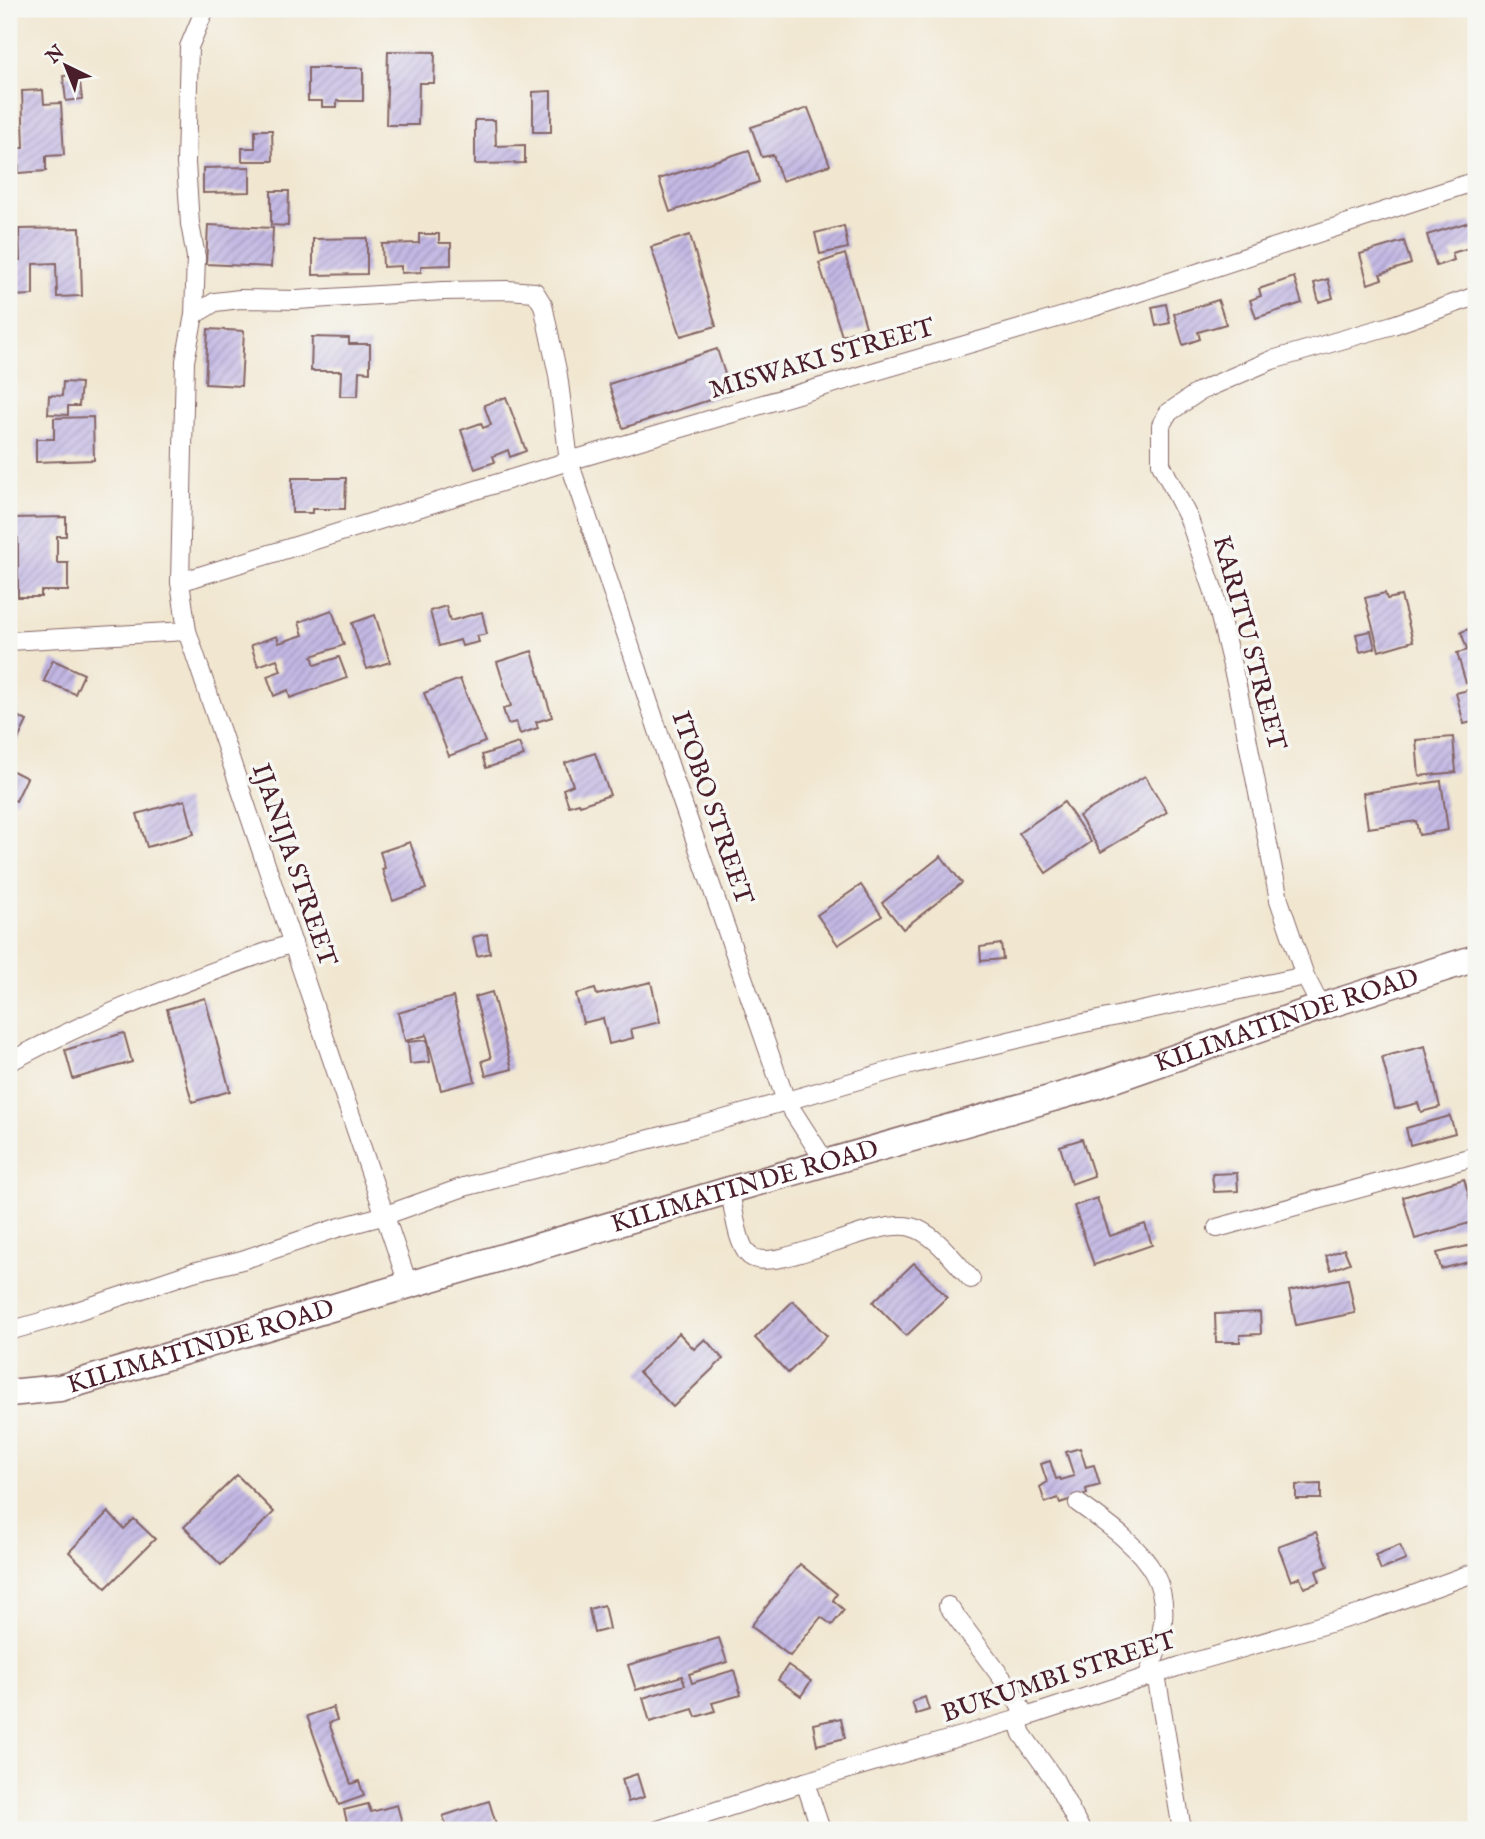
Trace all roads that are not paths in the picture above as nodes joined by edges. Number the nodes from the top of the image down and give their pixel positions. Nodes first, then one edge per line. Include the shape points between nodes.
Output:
1 (205, 9) edge
2 (1476, 181) edge
3 (1476, 296) edge
4 (194, 314) junction
5 (569, 461) junction
6 (180, 582) junction
7 (187, 631) junction
8 (9, 641) edge
9 (293, 943) junction
10 (1476, 958) edge
11 (1304, 976) junction
12 (1321, 1007) junction
13 (9, 1062) edge
14 (786, 1101) junction
15 (1476, 1156) edge
16 (826, 1164) junction
17 (730, 1190) junction
18 (386, 1215) junction
19 (1217, 1228) dead end
20 (971, 1279) dead end
21 (408, 1284) junction
22 (9, 1331) edge
23 (9, 1393) edge
24 (1078, 1503) dead end
25 (1476, 1572) edge
26 (948, 1606) dead end
27 (1151, 1675) junction
28 (1022, 1718) junction
29 (804, 1782) junction
30 (666, 1828) edge
31 (821, 1830) edge
32 (1082, 1830) edge
33 (1182, 1830) edge

1 - 4 street, IJANIJA STREET via 189,47 186,163 196,257
2 - 5 street, MISWAKI STREET via 1091,308
3 - 11 street, KARITU STREET via 1272,360 1200,391 1168,413 1161,425 1161,464 1189,519 1214,593 1279,900
4 - 5 street, ITOBO STREET via 215,302 240,299 535,292 543,305 558,375
4 - 6 street, IJANIJA STREET via 186,361
5 - 6 street, MISWAKI STREET
5 - 14 street, ITOBO STREET
6 - 7 street, IJANIJA STREET
7 - 8 street
7 - 9 street, IJANIJA STREET
9 - 13 street via 214,970
9 - 18 street, IJANIJA STREET
10 - 12 main road, KILIMATINDE ROAD
11 - 12 street, KARITU STREET
11 - 14 street via 1062,1028
12 - 16 main road, KILIMATINDE ROAD via 1088,1088
14 - 16 street, ITOBO STREET
14 - 18 street via 464,1187
15 - 19 street
16 - 17 main road, KILIMATINDE ROAD
17 - 20 street via 737,1228 751,1257 763,1261 803,1252 892,1224 913,1227 936,1241
17 - 21 main road, KILIMATINDE ROAD
18 - 21 street, IJANIJA STREET
18 - 22 street
21 - 23 main road, KILIMATINDE ROAD via 60,1388
24 - 27 street via 1132,1543 1152,1566 1161,1587 1162,1618
25 - 27 street, BUKUMBI STREET via 1361,1614
26 - 28 street via 1011,1690
27 - 28 street, BUKUMBI STREET
27 - 33 street
28 - 29 street, BUKUMBI STREET
28 - 32 street via 1022,1734
29 - 30 street, BUKUMBI STREET
29 - 31 street

